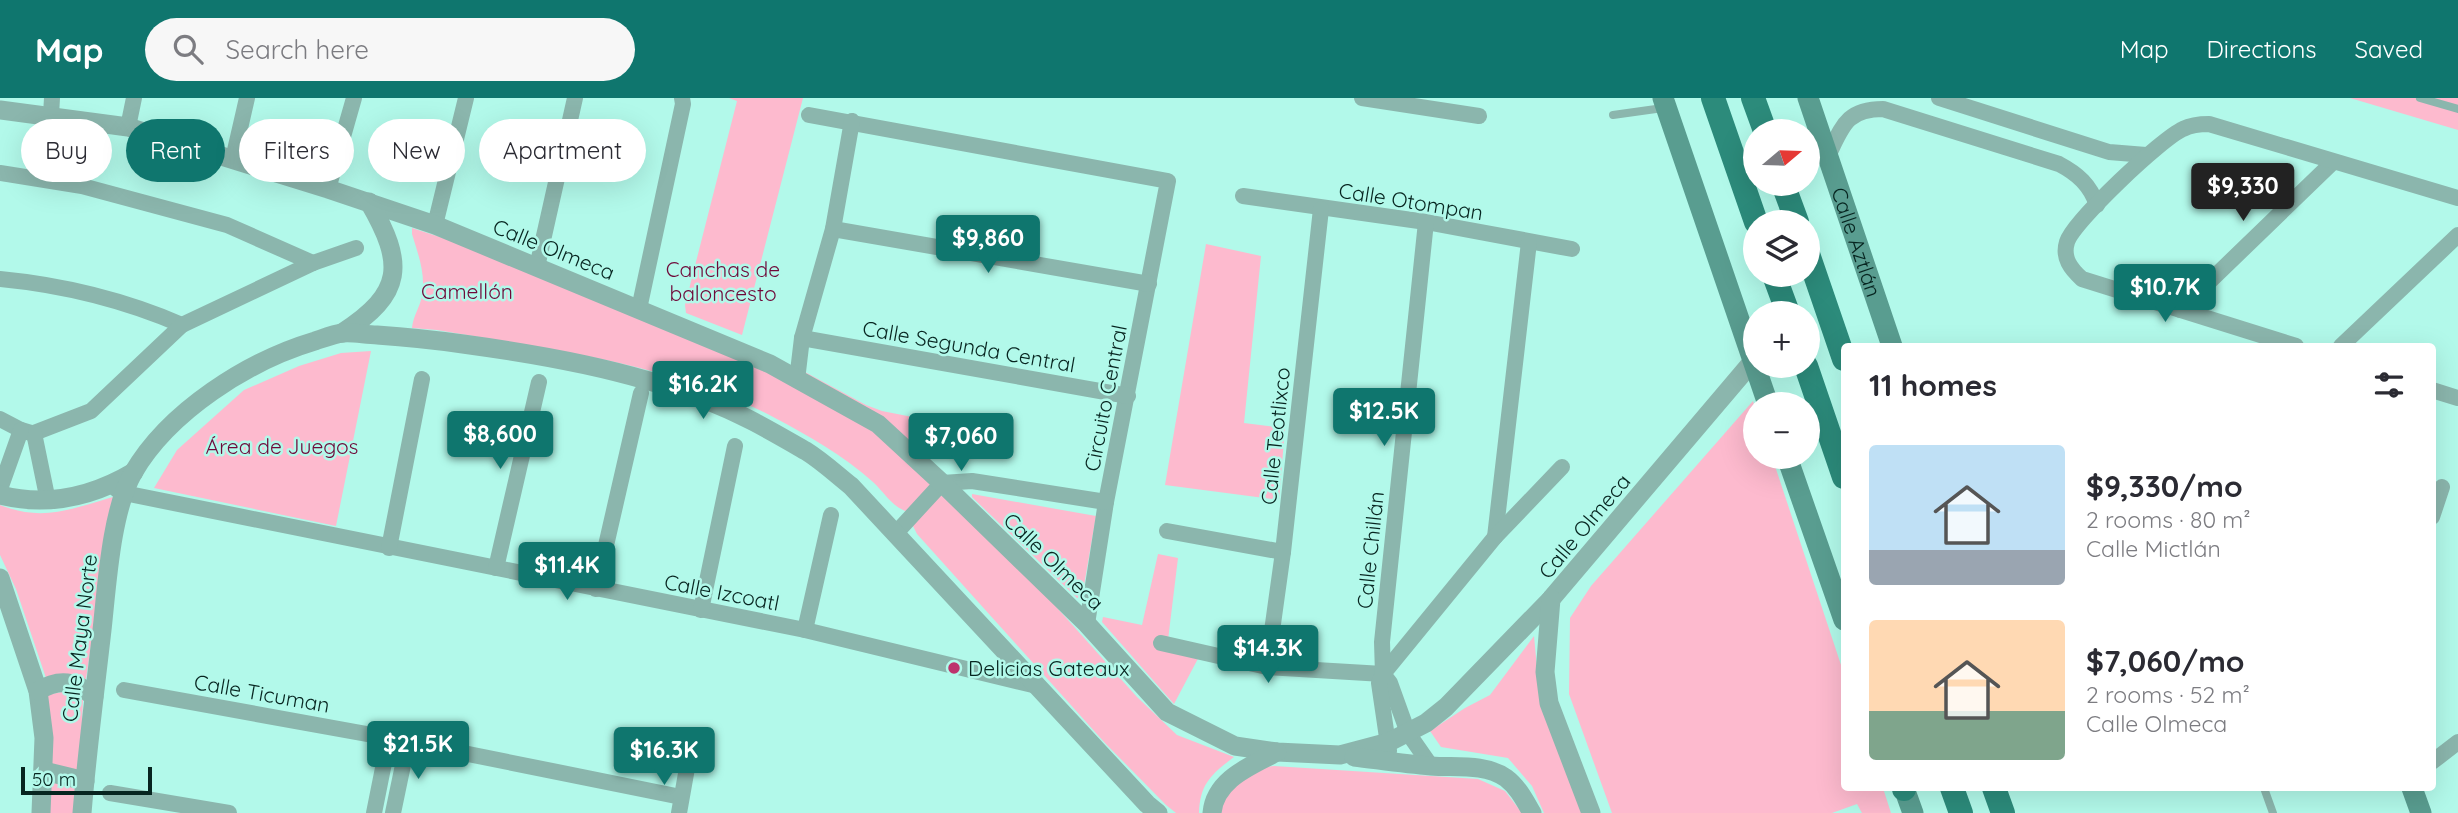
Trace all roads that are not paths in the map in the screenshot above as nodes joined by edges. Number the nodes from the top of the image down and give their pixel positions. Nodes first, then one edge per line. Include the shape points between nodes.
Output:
1 (134, 98) edge
2 (247, 98) edge
3 (354, 98) edge
4 (466, 98) edge
5 (575, 98) edge
6 (682, 98) edge
7 (1362, 98) edge
8 (1713, 98) edge
9 (1753, 98) edge
10 (1808, 98) edge
11 (1938, 98) edge
12 (2420, 98) edge
13 (1665, 103) edge
14 (52, 107) edge
15 (2458, 109) edge
16 (0, 110) edge
17 (809, 115) dead end
18 (1612, 115) dead end
19 (1479, 116) dead end
20 (130, 119) edge
21 (1761, 119) edge
22 (852, 121) junction
23 (126, 126) edge
24 (2058, 135) junction
25 (2146, 156) junction
26 (225, 157) edge
27 (1828, 158) junction
28 (233, 159) junction
29 (2049, 160) junction
30 (2332, 163) junction
31 (0, 173) edge
32 (328, 188) junction
33 (1243, 196) dead end
34 (2458, 198) edge
35 (369, 202) junction
36 (2098, 205) junction
37 (1321, 209) junction
38 (1752, 210) edge
39 (1426, 222) junction
40 (435, 225) junction
41 (832, 229) junction
42 (2458, 235) edge
43 (1529, 242) junction
44 (356, 248) dead end
45 (1572, 249) dead end
46 (313, 263) junction
47 (537, 267) junction
48 (0, 279) edge
49 (1149, 284) junction
50 (1819, 287) edge
51 (639, 309) junction
52 (2180, 310) junction
53 (182, 325) junction
54 (1743, 332) edge
55 (342, 333) junction
56 (802, 338) junction
57 (1891, 343) edge
58 (2286, 343) edge
59 (2345, 343) edge
60 (1841, 350) edge
61 (1743, 373) edge
62 (1810, 378) edge
63 (422, 379) dead end
64 (797, 380) junction
65 (539, 383) dead end
66 (2436, 391) edge
67 (641, 393) dead end
68 (1128, 396) junction
69 (2458, 398) edge
70 (0, 419) edge
71 (27, 432) junction
72 (736, 446) dead end
73 (1562, 467) dead end
74 (1841, 468) edge
75 (1791, 469) edge
76 (942, 483) junction
77 (2442, 487) dead end
78 (0, 489) edge
79 (117, 490) junction
80 (0, 495) edge
81 (48, 501) junction
82 (1106, 502) junction
83 (2436, 505) edge
84 (831, 515) dead end
85 (1167, 531) dead end
86 (896, 533) junction
87 (1495, 537) junction
88 (389, 548) junction
89 (1283, 552) junction
90 (496, 568) junction
91 (1, 580) edge
92 (596, 589) junction
93 (1551, 599) junction
94 (701, 610) junction
95 (1841, 611) edge
96 (1087, 624) junction
97 (805, 630) junction
98 (1161, 643) dead end
99 (1267, 667) junction
100 (1383, 674) junction
101 (1037, 686) junction
102 (124, 690) dead end
103 (38, 691) junction
104 (94, 696) junction
105 (1408, 733) junction
106 (389, 738) junction
107 (408, 741) junction
108 (2458, 742) edge
109 (1277, 752) junction
110 (1389, 752) junction
111 (2436, 759) edge
112 (1431, 766) junction
113 (687, 768) dead end
114 (44, 771) junction
115 (85, 781) junction
116 (1905, 791) edge
117 (1953, 791) edge
118 (1995, 791) edge
119 (2265, 791) edge
120 (2413, 791) edge
121 (110, 793) dead end
122 (680, 805) edge
123 (41, 813) edge
124 (82, 813) edge
125 (229, 813) edge
126 (374, 813) edge
127 (393, 813) edge
128 (1158, 813) edge
129 (1212, 813) edge
130 (1532, 813) edge
131 (1591, 813) edge
132 (1913, 813) edge
133 (1961, 813) edge
134 (2003, 813) edge
135 (2273, 813) edge
136 (2421, 813) edge

1 - 20 street
2 - 28 street
3 - 32 street
4 - 40 street
5 - 47 street
6 - 51 street
7 - 19 street
8 - 38 main road
9 - 21 main road
10 - 27 main road, Calle Aztlán
11 - 24 street
12 - 15 lane
13 - 18 lane
13 - 54 main road
14 - 16 street, Calle Olmeca
14 - 23 street, Calle Olmeca
17 - 22 street
22 - 41 street
22 - 49 street, Circuito Central via 1168,181
24 - 25 street via 2109,152
24 - 29 street
25 - 30 street via 2182,129 2209,124
25 - 36 street
26 - 28 street, Calle Olmeca
27 - 29 street via 1846,121 1856,114 1884,109
27 - 57 main road, Calle Aztlán
28 - 32 street, Calle Olmeca
29 - 36 street via 2081,178
30 - 34 street
30 - 52 street
31 - 46 street via 82,186 227,225
32 - 35 street, Calle Olmeca
33 - 37 street, Calle Otompan
35 - 40 street, Calle Olmeca
35 - 55 street via 391,247 392,277 378,305
36 - 52 street via 2067,242 2072,270 2082,279
37 - 39 street, Calle Otompan
37 - 89 street, Calle Teotlixco
39 - 43 street, Calle Otompan
39 - 100 street, Calle Chillán via 1382,642
40 - 47 street, Calle Olmeca
41 - 49 street
41 - 56 street
42 - 59 street
43 - 45 street, Calle Otompan
43 - 87 street
44 - 46 street
46 - 53 street
47 - 51 street, Calle Olmeca
48 - 53 street via 72,289
49 - 68 street, Circuito Central
50 - 60 main road
51 - 64 street, Calle Olmeca via 770,364
52 - 58 street
53 - 71 street via 91,411
55 - 79 street via 267,359 230,380 189,410
55 - 86 street via 428,339 545,356 705,399 808,453 851,486
56 - 64 street
56 - 68 street, Calle Segunda Central
61 - 93 street, Calle Olmeca
62 - 74 main road
63 - 88 street
64 - 76 street, Calle Olmeca via 878,424
65 - 90 street
66 - 69 street
67 - 92 street
68 - 82 street, Circuito Central
70 - 71 street
71 - 78 street
71 - 81 street
72 - 94 street
73 - 87 street
75 - 95 main road
76 - 82 street via 972,481
76 - 86 street
76 - 96 street, Calle Olmeca
77 - 83 street
79 - 81 street
79 - 88 street, Calle Izcoatl
79 - 104 street, Calle Maya Norte
80 - 81 street
82 - 96 street, Circuito Central
84 - 97 street
85 - 89 street
86 - 101 street
87 - 100 street
88 - 90 street, Calle Izcoatl
89 - 99 street, Calle Teotlixco
90 - 92 street, Calle Izcoatl
91 - 103 street
92 - 94 street, Calle Izcoatl
93 - 105 street, Calle Olmeca via 1446,707
93 - 131 street via 1545,672 1549,703
94 - 97 street, Calle Izcoatl
96 - 109 street, Calle Olmeca via 1167,712 1234,746
97 - 101 street, Calle Izcoatl
98 - 99 street
99 - 100 street
100 - 105 street, Calle Chillán
100 - 110 street, Calle Chillán via 1380,683
101 - 128 street
102 - 106 street, Calle Ticuman
103 - 104 street via 49,684 74,683
103 - 114 street
104 - 115 street, Calle Maya Norte
105 - 110 street, Calle Olmeca
105 - 112 street, Calle Chillán
106 - 107 street, Calle Ticuman
106 - 126 street
107 - 122 street, Calle Ticuman
107 - 127 street
108 - 111 street
109 - 110 street, Calle Olmeca
109 - 129 street via 1219,789
110 - 112 street
112 - 130 street via 1493,772 1507,779
113 - 122 street
114 - 115 street
114 - 123 street
115 - 124 street, Calle Maya Norte
116 - 132 main road
117 - 133 main road
118 - 134 main road
119 - 135 lane
120 - 136 main road
121 - 125 street

